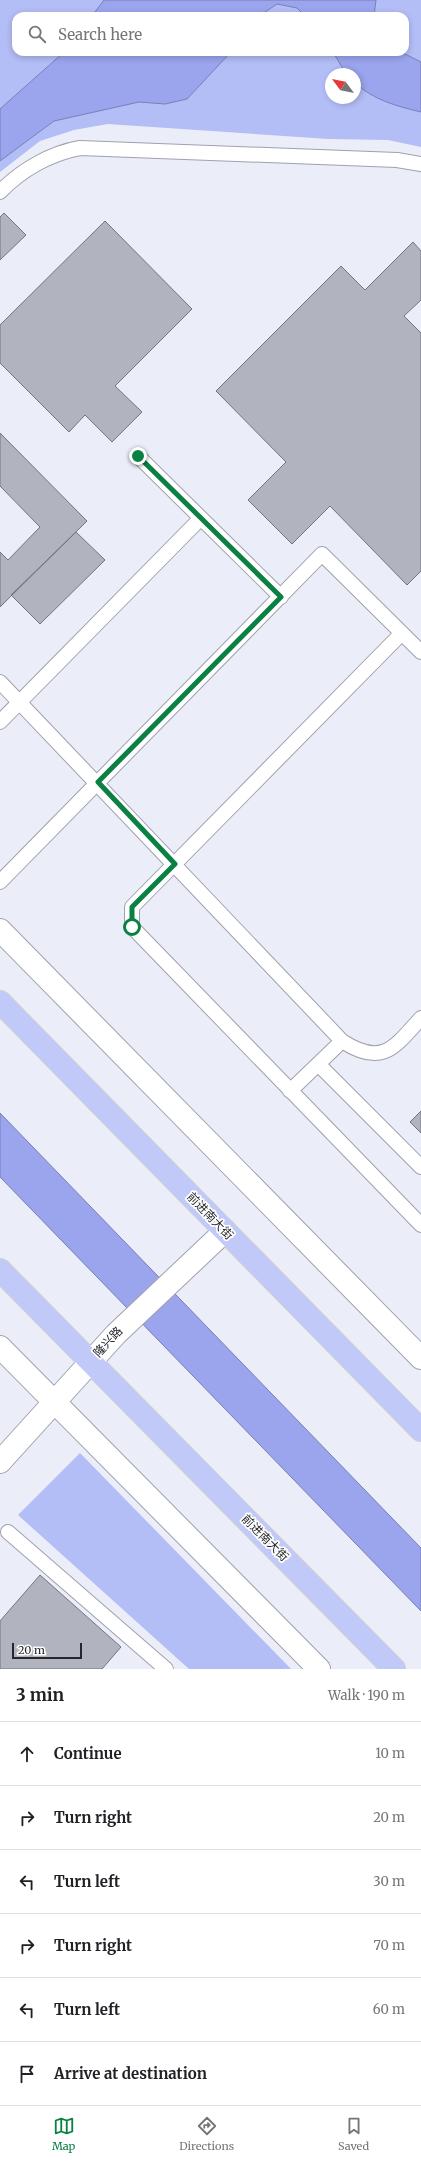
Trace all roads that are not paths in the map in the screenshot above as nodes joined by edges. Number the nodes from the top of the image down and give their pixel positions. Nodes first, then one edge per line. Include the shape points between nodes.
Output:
1 (421, 164) edge
2 (0, 192) edge
3 (138, 456) dead end
4 (201, 518) junction
5 (281, 597) junction
6 (402, 633) junction
7 (421, 652) edge
8 (0, 682) edge
9 (19, 702) junction
10 (0, 722) edge
11 (98, 782) junction
12 (175, 864) junction
13 (0, 882) edge
14 (0, 930) edge
15 (0, 1002) edge
16 (421, 1018) edge
17 (342, 1040) junction
18 (318, 1064) junction
19 (290, 1091) junction
20 (421, 1168) edge
21 (421, 1225) edge
22 (225, 1231) junction
23 (0, 1270) edge
24 (0, 1347) edge
25 (421, 1358) edge
26 (90, 1361) junction
27 (54, 1402) junction
28 (421, 1430) edge
29 (0, 1462) edge
30 (8, 1532) dead end
31 (166, 1669) edge
32 (319, 1669) edge
33 (394, 1669) edge

1 - 2 lane via 397,160 80,148 66,150 33,166
3 - 4 lane
4 - 5 lane
4 - 9 lane
5 - 6 lane via 322,554
5 - 11 lane
6 - 7 lane
6 - 12 lane
8 - 9 lane
9 - 10 lane
9 - 11 lane
11 - 12 lane
11 - 13 lane
12 - 17 lane
12 - 19 lane via 132,907 132,927
14 - 25 street
15 - 22 main road, 前进南大街
16 - 17 lane via 396,1045 385,1052 368,1054
17 - 18 lane
18 - 19 lane
18 - 20 lane
19 - 21 lane
22 - 26 street, 隆兴路
22 - 28 main road, 前进南大街
23 - 26 main road, 前进南大街
24 - 27 street
26 - 27 street, 隆兴路
26 - 33 main road, 前进南大街
27 - 29 street, 隆兴路
27 - 32 street
30 - 31 lane

